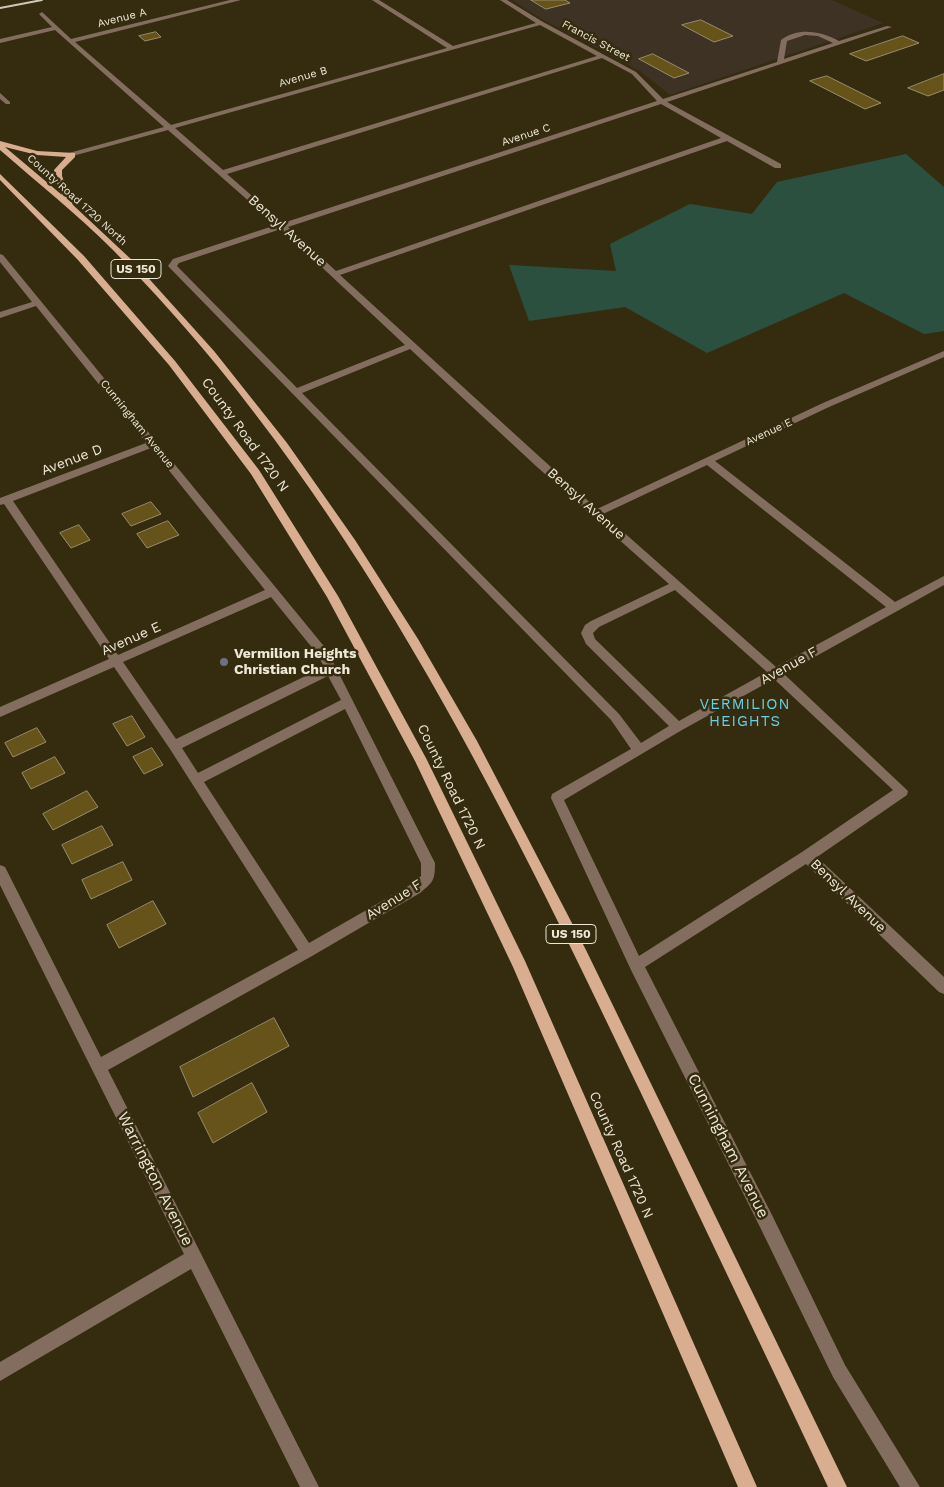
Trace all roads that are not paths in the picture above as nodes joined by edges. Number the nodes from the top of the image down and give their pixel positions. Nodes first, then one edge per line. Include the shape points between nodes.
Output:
1 (238, 0) edge
2 (375, 0) edge
3 (503, 0) edge
4 (42, 14) dead end
5 (541, 23) junction
6 (889, 27) dead end
7 (55, 28) junction
8 (0, 41) edge
9 (70, 41) junction
10 (839, 44) junction
11 (452, 48) junction
12 (602, 56) junction
13 (780, 63) junction
14 (0, 95) edge
15 (662, 102) junction
16 (8, 103) dead end
17 (168, 127) junction
18 (728, 138) junction
19 (0, 142) edge
20 (0, 146) edge
21 (72, 155) junction
22 (778, 166) dead end
23 (222, 173) junction
24 (0, 176) edge
25 (0, 186) edge
26 (28, 204) junction
27 (70, 207) junction
28 (282, 226) junction
29 (0, 257) edge
30 (335, 274) junction
31 (37, 303) junction
32 (0, 315) edge
33 (413, 345) junction
34 (943, 355) edge
35 (296, 392) junction
36 (256, 407) joint
37 (153, 444) junction
38 (708, 460) junction
39 (3, 501) edge
40 (596, 513) junction
41 (944, 580) edge
42 (677, 586) junction
43 (274, 591) junction
44 (894, 608) junction
45 (117, 662) junction
46 (332, 669) junction
47 (775, 674) junction
48 (348, 702) junction
49 (0, 712) edge
50 (678, 727) junction
51 (174, 746) junction
52 (639, 750) junction
53 (195, 781) junction
54 (557, 798) joint
55 (807, 856) junction
56 (0, 871) edge
57 (307, 952) junction
58 (636, 965) junction
59 (944, 987) edge
60 (98, 1067) junction
61 (195, 1257) junction
62 (0, 1372) edge
63 (310, 1487) edge
64 (748, 1487) edge
65 (838, 1487) edge
66 (911, 1487) edge

1 - 9 street, Avenue A
2 - 11 street
3 - 5 street, Francis Street
4 - 7 street, Bensyl Avenue
5 - 11 street, Avenue B
5 - 12 street, Francis Street
6 - 10 street, Avenue C
7 - 8 street
7 - 9 street, Bensyl Avenue
9 - 17 street, Bensyl Avenue
10 - 13 street, Avenue C
10 - 13 street via 811,32 792,35 784,40
11 - 17 street, Avenue B
12 - 15 street, Francis Street via 634,73
12 - 23 street
13 - 15 street, Avenue C
14 - 16 street
15 - 18 street, Francis Street
15 - 28 street, Avenue C
17 - 21 street, Avenue B
17 - 23 street, Bensyl Avenue
18 - 22 street, Francis Street
18 - 30 street
19 - 21 main road via 25,152
20 - 27 main road, County Road 1720 North / US 150
21 - 27 main road via 58,170
23 - 28 street, Bensyl Avenue
24 - 26 main road, County Road 1720 N / US 150
25 - 26 main road
26 - 64 main road, County Road 1720 N / US 150 via 81,258 172,363 254,472 332,596 420,760 520,966
27 - 36 main road, County Road 1720 North / US 150 via 130,262
28 - 30 street, Bensyl Avenue
28 - 35 street, Avenue C via 176,261 172,266
29 - 31 street, Cunningham Avenue
30 - 33 street, Bensyl Avenue
31 - 32 street
31 - 37 street, Cunningham Avenue
33 - 35 street
33 - 40 street, Bensyl Avenue
34 - 38 street, Avenue E
35 - 52 street via 615,717
36 - 65 main road, County Road 1720 N / US 150 via 303,470 423,656 507,806
37 - 39 street, Avenue D
37 - 43 street, Cunningham Avenue
38 - 40 street, Avenue E
38 - 44 street
39 - 45 street
40 - 42 street, Bensyl Avenue
41 - 44 street, Avenue F
42 - 47 street, Bensyl Avenue
42 - 50 street via 595,624 587,633 590,641
43 - 45 street, Avenue E
43 - 46 street, Avenue F via 324,653
44 - 47 street, Avenue F
45 - 49 street, Avenue E
45 - 51 street
46 - 48 street, Avenue F
46 - 51 street
47 - 50 street, Avenue F
47 - 55 street, Bensyl Avenue via 902,792
48 - 53 street
48 - 57 street, Avenue F via 428,863 428,878 415,889
50 - 52 street, Avenue F
51 - 53 street
52 - 54 street, Avenue F
53 - 57 street
54 - 58 street, Cunningham Avenue
55 - 58 street
55 - 59 street, Bensyl Avenue
56 - 60 street, Warrington Avenue
57 - 60 street, Avenue F
58 - 66 street, Cunningham Avenue via 839,1371
60 - 61 street, Warrington Avenue
61 - 62 street
61 - 63 street, Warrington Avenue

